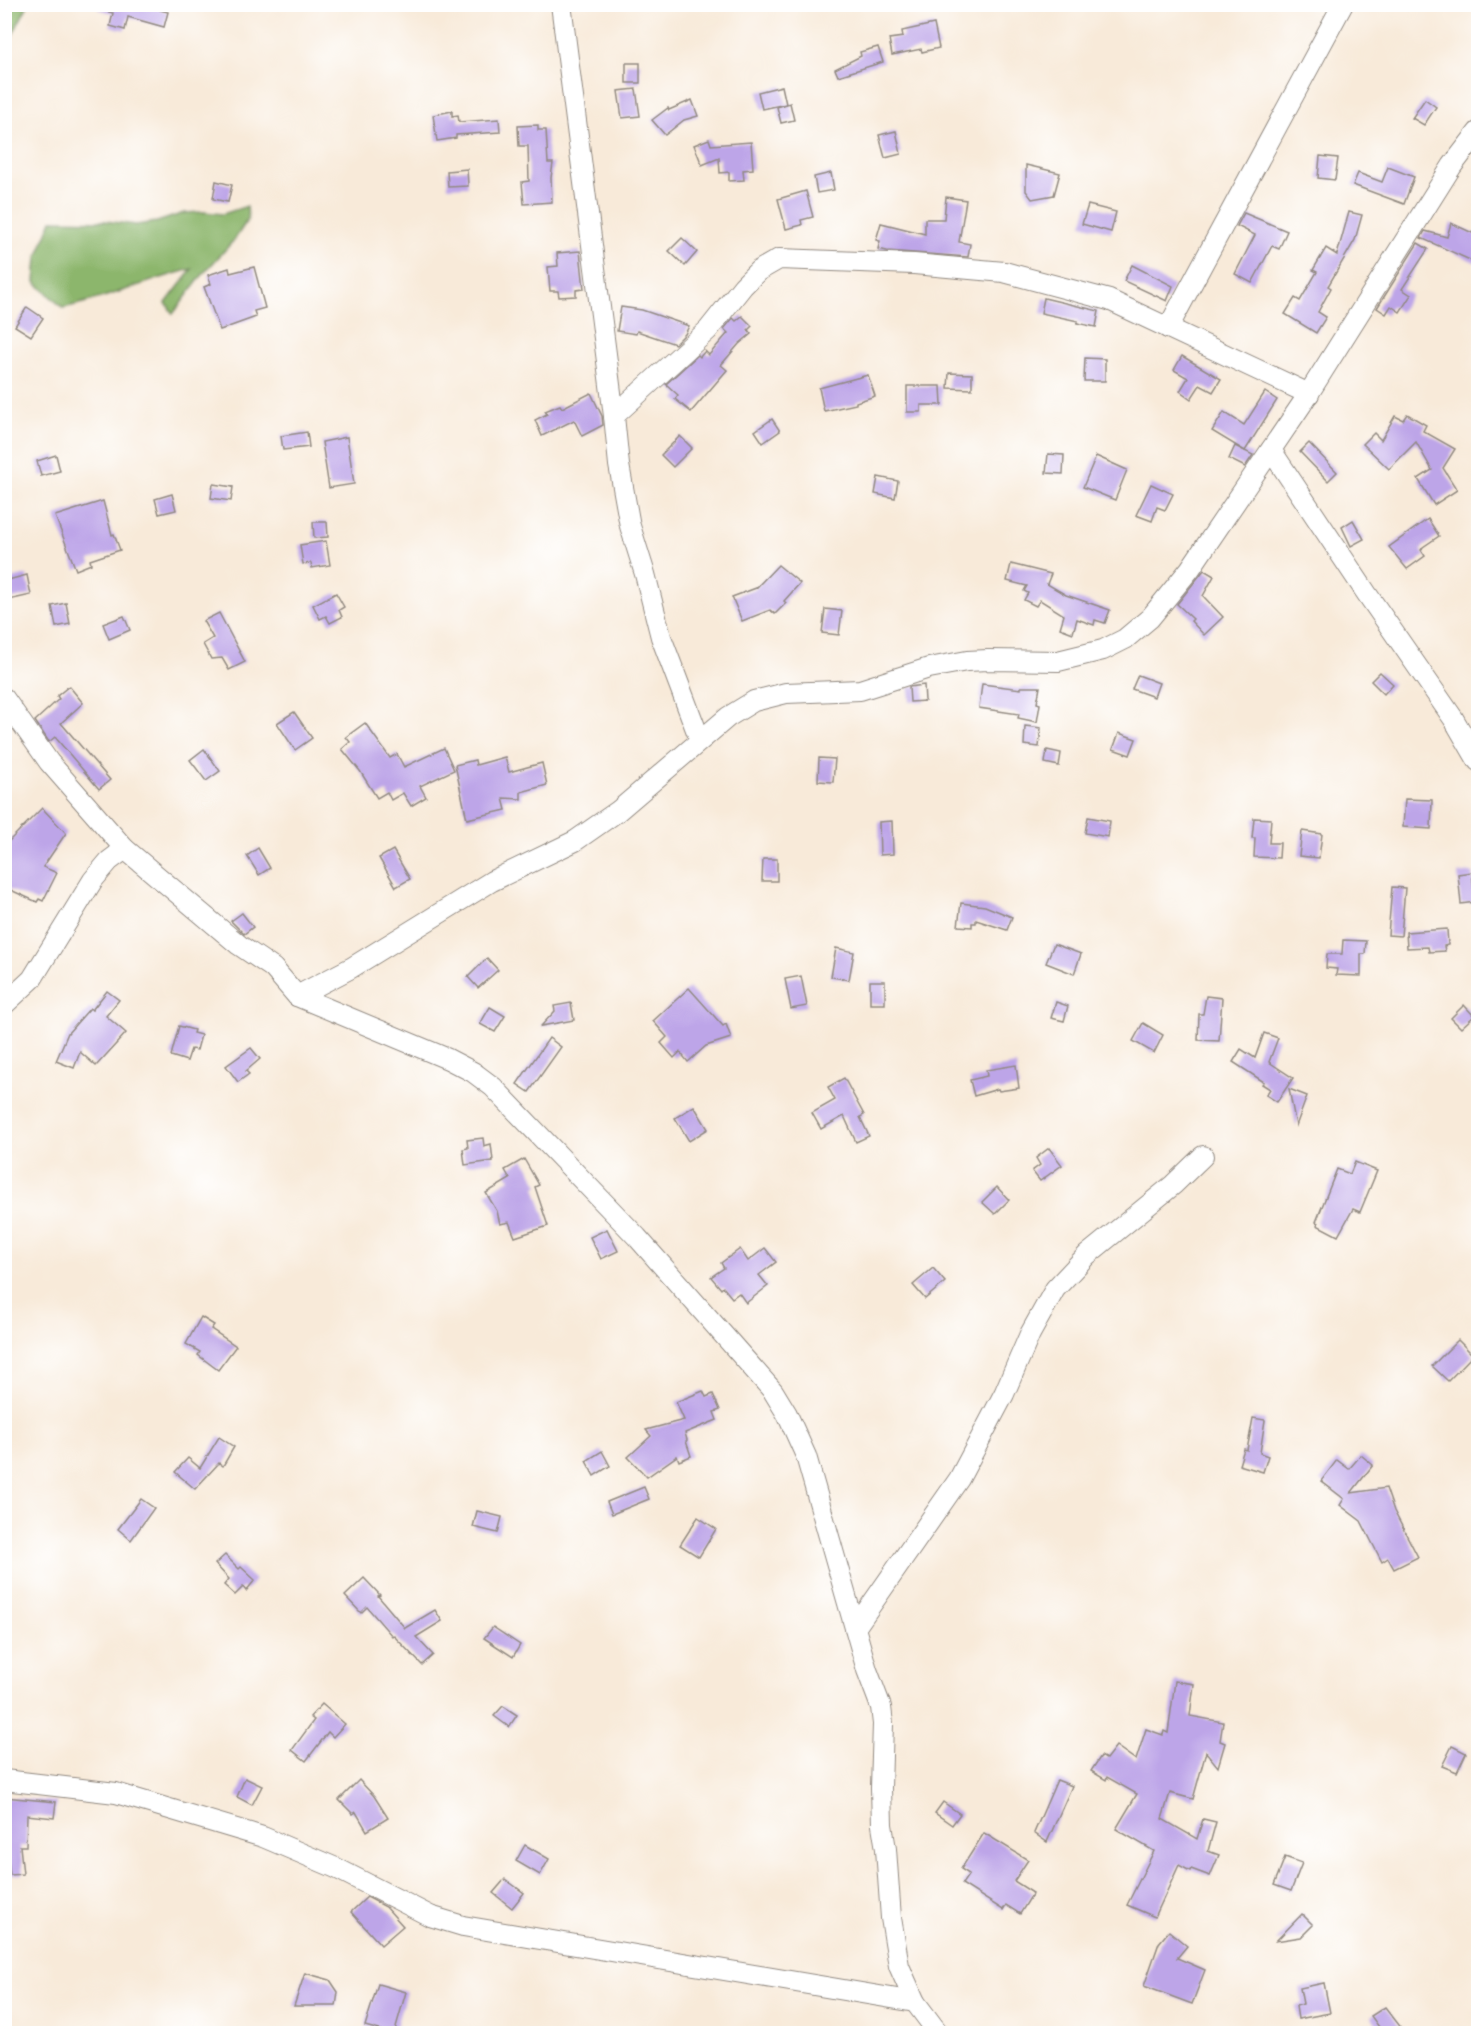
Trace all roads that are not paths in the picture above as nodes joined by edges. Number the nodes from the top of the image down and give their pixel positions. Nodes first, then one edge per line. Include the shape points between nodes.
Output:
1 (561, 4) edge
2 (1343, 4) edge
3 (1479, 132) edge
4 (1168, 328) junction
5 (1309, 394) junction
6 (615, 417) junction
7 (1271, 450) junction
8 (4, 698) edge
9 (700, 740) junction
10 (1479, 761) edge
11 (125, 849) junction
12 (297, 996) junction
13 (4, 1005) edge
14 (1203, 1156) dead end
15 (855, 1628) junction
16 (4, 1780) edge
17 (915, 2002) junction
18 (939, 2034) edge

1 - 6 street
2 - 4 street
3 - 5 street via 1452,166
4 - 5 street
4 - 6 street via 1109,300 1004,272 779,259 743,285 708,330
5 - 7 street
6 - 9 street via 630,526 661,637
7 - 9 street via 1190,569 1150,618 1111,647 1058,661 967,661 929,668 860,690 786,693 754,701
7 - 10 street via 1454,718
8 - 11 street via 49,762
9 - 12 street via 618,811 574,841 492,880 351,968
11 - 12 street via 239,945 273,968
11 - 13 street via 93,880 32,979
12 - 15 street via 473,1072 543,1137 637,1237 788,1414 806,1456
14 - 15 street via 1087,1255 1055,1289 959,1479
15 - 17 street via 881,1707 882,1825 891,1918 899,1966
16 - 17 street via 116,1793 263,1837 336,1868 430,1916 463,1926
17 - 18 street

